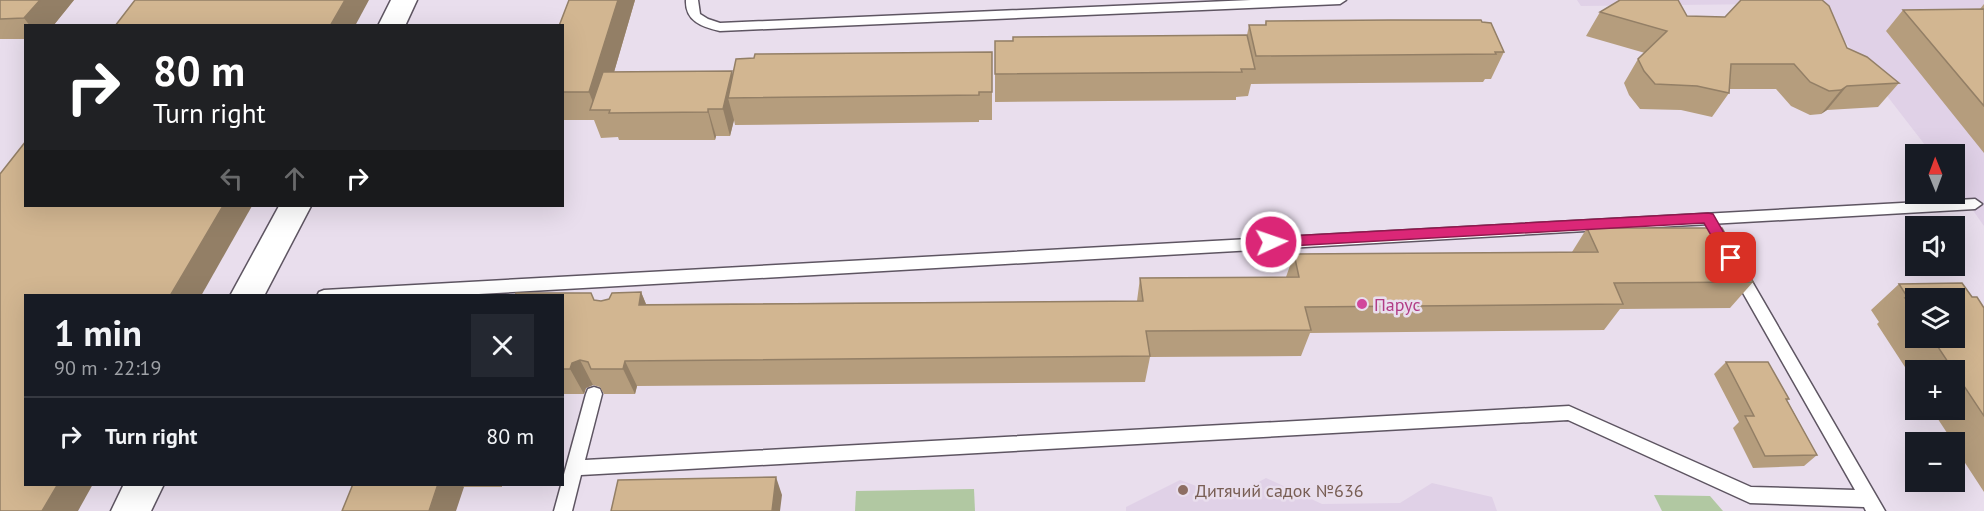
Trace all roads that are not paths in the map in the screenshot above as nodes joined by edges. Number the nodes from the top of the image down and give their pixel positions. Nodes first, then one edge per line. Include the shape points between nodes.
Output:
1 (404, 0) edge
2 (692, 0) edge
3 (1340, 0) edge
4 (392, 24) edge
5 (1975, 204) dead end
6 (294, 207) edge
7 (1708, 218) junction
8 (1720, 238) edge
9 (1732, 259) edge
10 (627, 279) junction
11 (248, 294) edge
12 (360, 294) edge
13 (620, 299) edge
14 (594, 394) edge
15 (575, 468) junction
16 (144, 486) edge
17 (1872, 505) edge
18 (131, 511) edge
19 (563, 511) edge

1 - 4 main road
2 - 3 lane via 694,16 720,27
5 - 7 lane
6 - 11 main road
7 - 8 lane
7 - 10 lane
9 - 17 lane
10 - 12 lane
10 - 13 lane
14 - 15 lane
15 - 17 lane via 1569,412 1750,495
15 - 19 lane
16 - 18 main road

